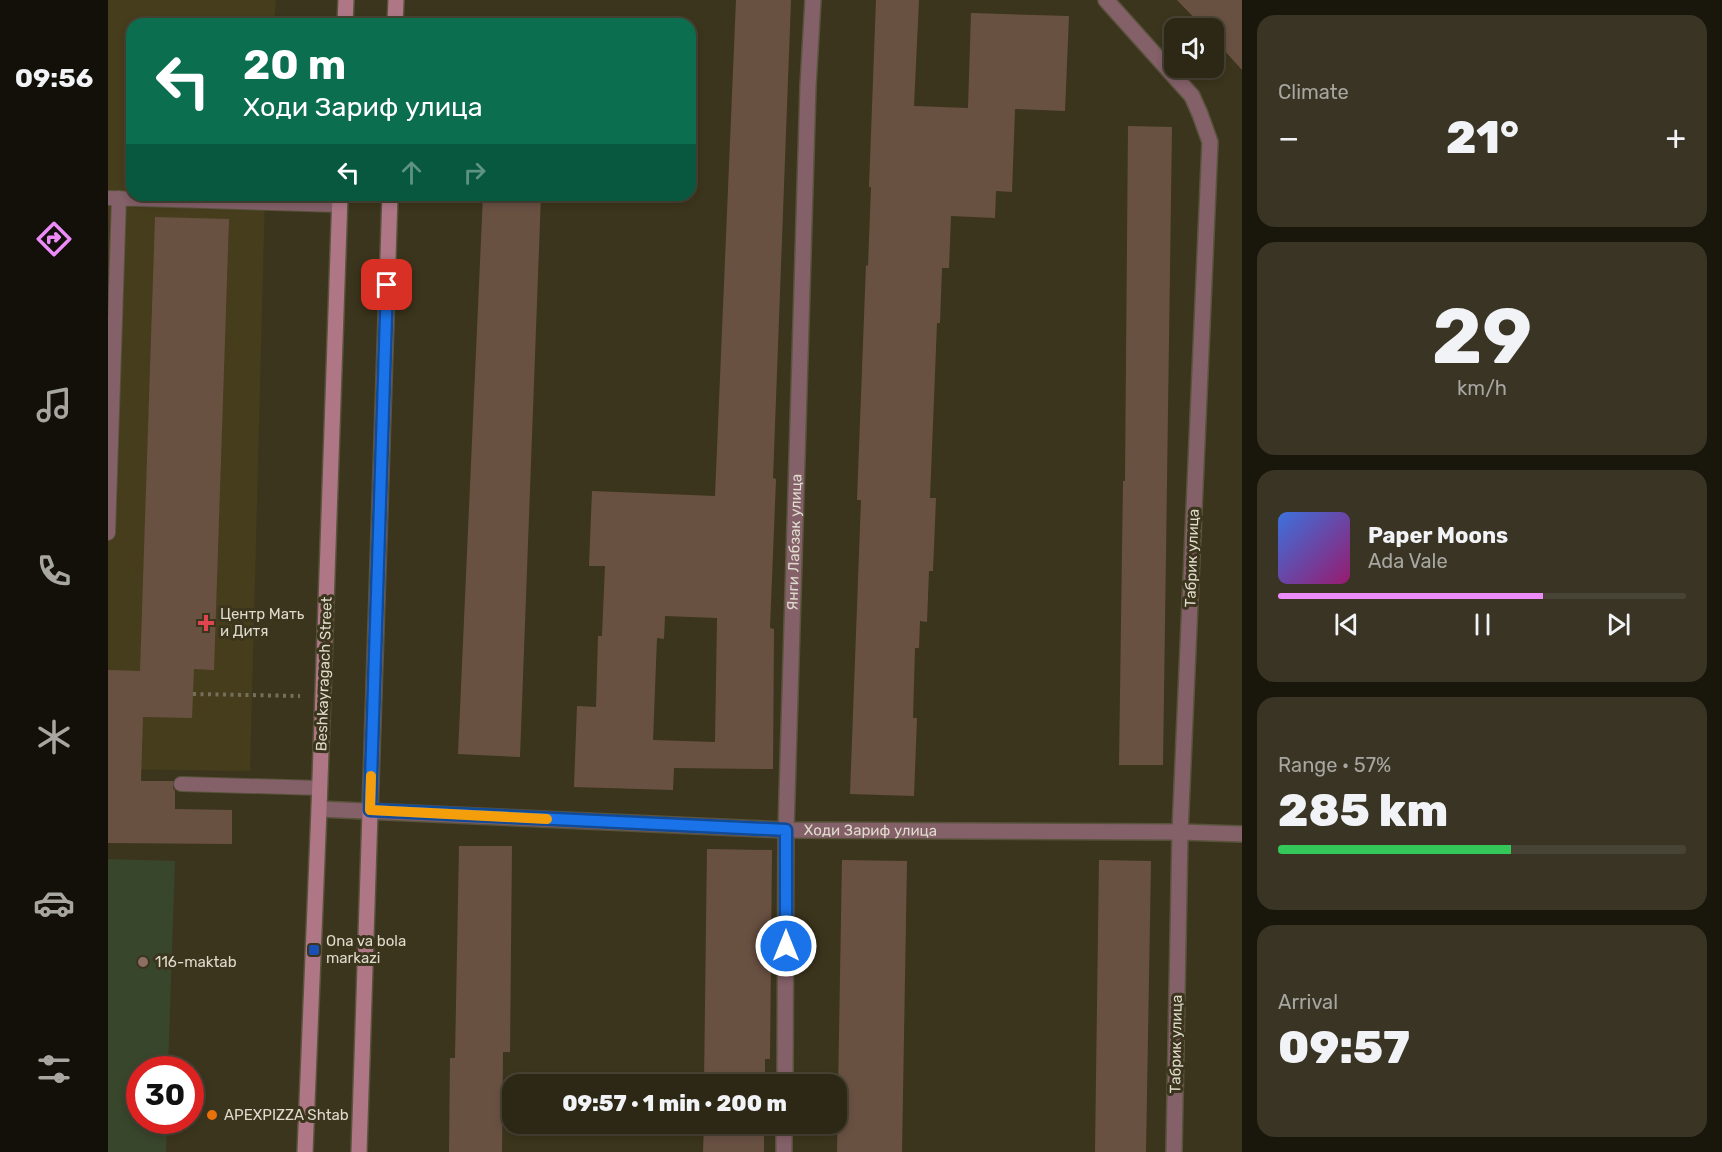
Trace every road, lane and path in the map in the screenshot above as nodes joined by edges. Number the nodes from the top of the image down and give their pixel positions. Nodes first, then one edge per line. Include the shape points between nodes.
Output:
1 (346, 0) edge
2 (396, 0) edge
3 (813, 0) edge
4 (1106, 0) edge
5 (345, 18) edge
6 (395, 18) edge
7 (114, 198) edge
8 (339, 201) edge
9 (390, 201) edge
10 (108, 533) edge
11 (193, 694) dead end
12 (323, 696) junction
13 (182, 784) dead end
14 (320, 788) junction
15 (320, 809) junction
16 (370, 810) junction
17 (786, 830) junction
18 (1180, 832) junction
19 (1242, 834) edge
20 (785, 1074) edge
21 (784, 1134) edge
22 (305, 1152) edge
23 (359, 1152) edge
24 (784, 1152) edge
25 (1174, 1152) edge

1 - 5 main road
2 - 6 main road
3 - 17 street, Янги Лабзак улица via 807,86
4 - 18 street, Табрик улица via 1192,96 1210,142
7 - 10 lane
8 - 12 main road, Beshkayragach Street
9 - 16 main road
11 - 12 path
12 - 14 main road, Beshkayragach Street
13 - 14 lane
14 - 15 main road, Beshkayragach Street
15 - 16 street, Ходи Зариф улица
15 - 22 main road, Beshkayragach Street
16 - 17 street, Ходи Зариф улица
16 - 23 main road
17 - 18 street, Ходи Зариф улица
17 - 20 street, Янги Лабзак улица
18 - 19 street, Ходи Зариф улица
18 - 25 street, Табрик улица
21 - 24 street

